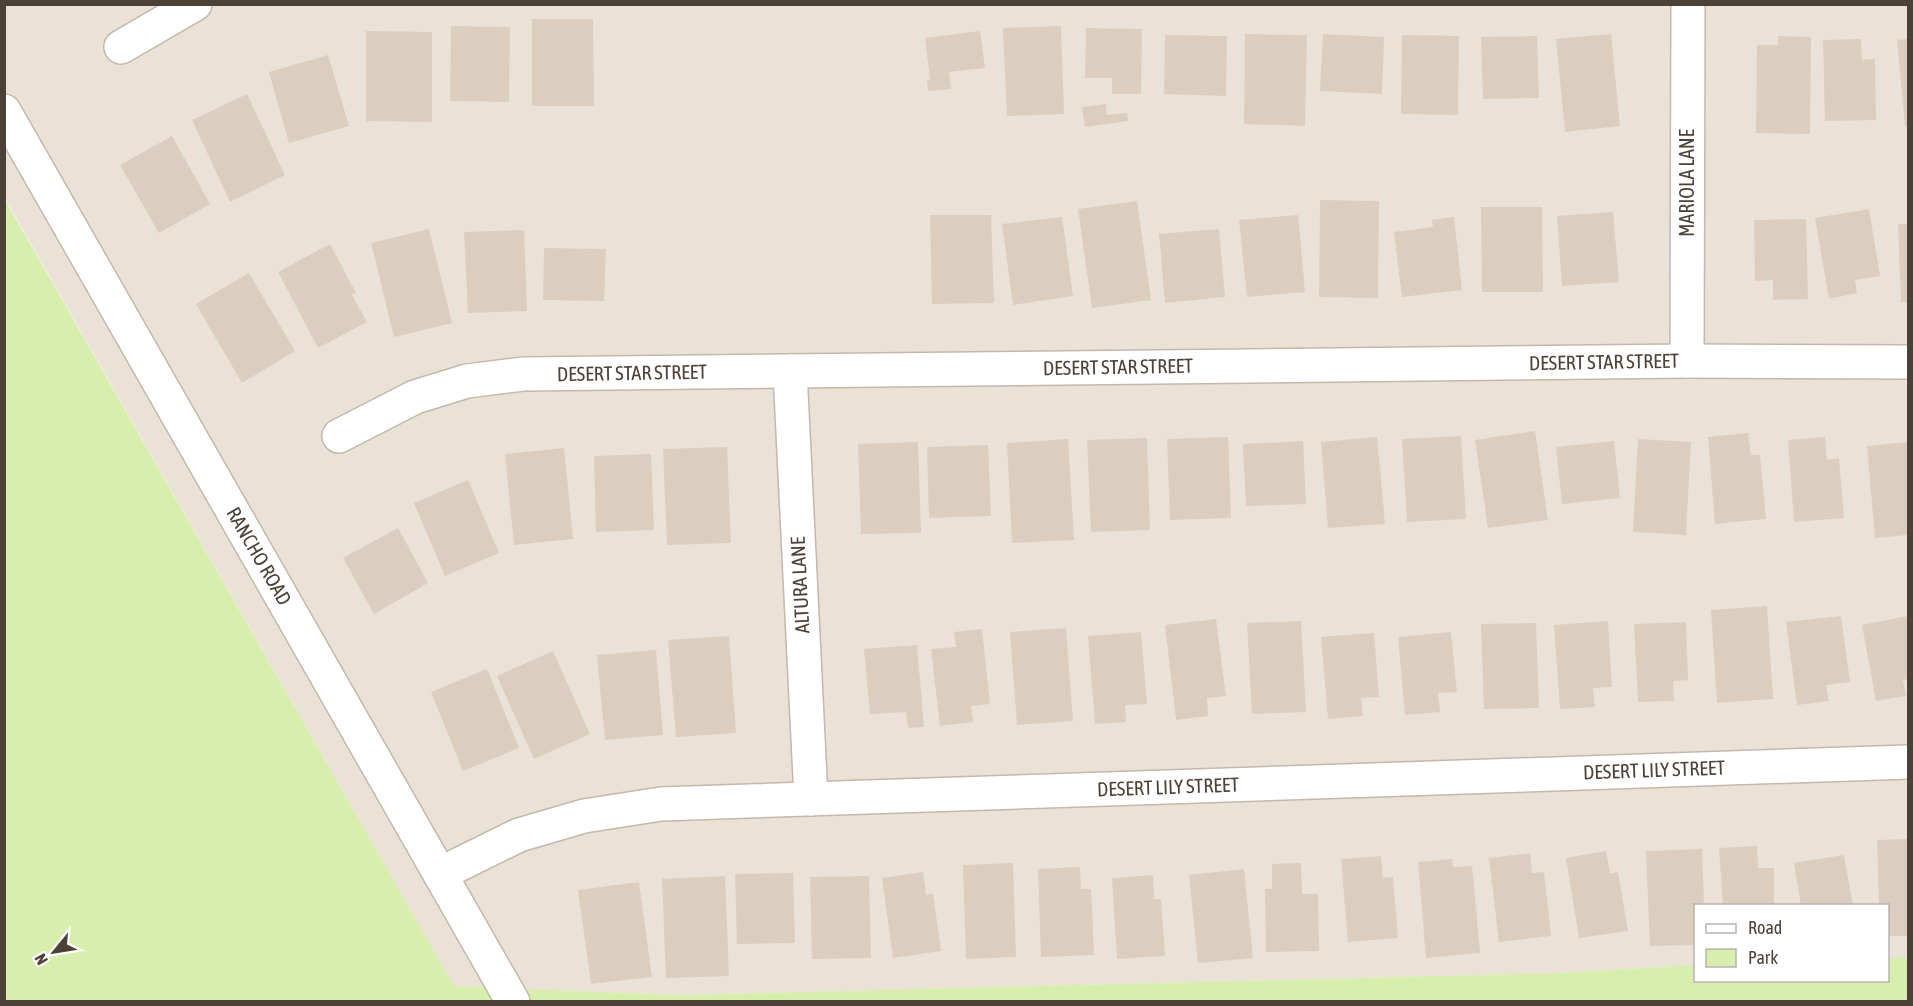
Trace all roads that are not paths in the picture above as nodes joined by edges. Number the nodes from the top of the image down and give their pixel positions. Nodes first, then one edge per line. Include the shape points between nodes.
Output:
1 (195, 4) edge
2 (1688, 4) edge
3 (121, 47) dead end
4 (4, 111) edge
5 (1687, 361) junction
6 (1908, 362) edge
7 (790, 371) junction
8 (339, 436) dead end
9 (1908, 762) edge
10 (811, 799) junction
11 (440, 874) junction
12 (513, 1002) edge

1 - 3 street
2 - 5 street, MARIOLA LANE
4 - 11 street, RANCHO ROAD
5 - 6 street, DESERT STAR STREET
5 - 7 street, DESERT STAR STREET
7 - 8 street, DESERT STAR STREET via 524,374 467,381 415,397
7 - 10 street, ALTURA LANE
9 - 10 street, DESERT LILY STREET
10 - 11 street, DESERT LILY STREET via 661,804 584,816 519,835
11 - 12 street, RANCHO ROAD

